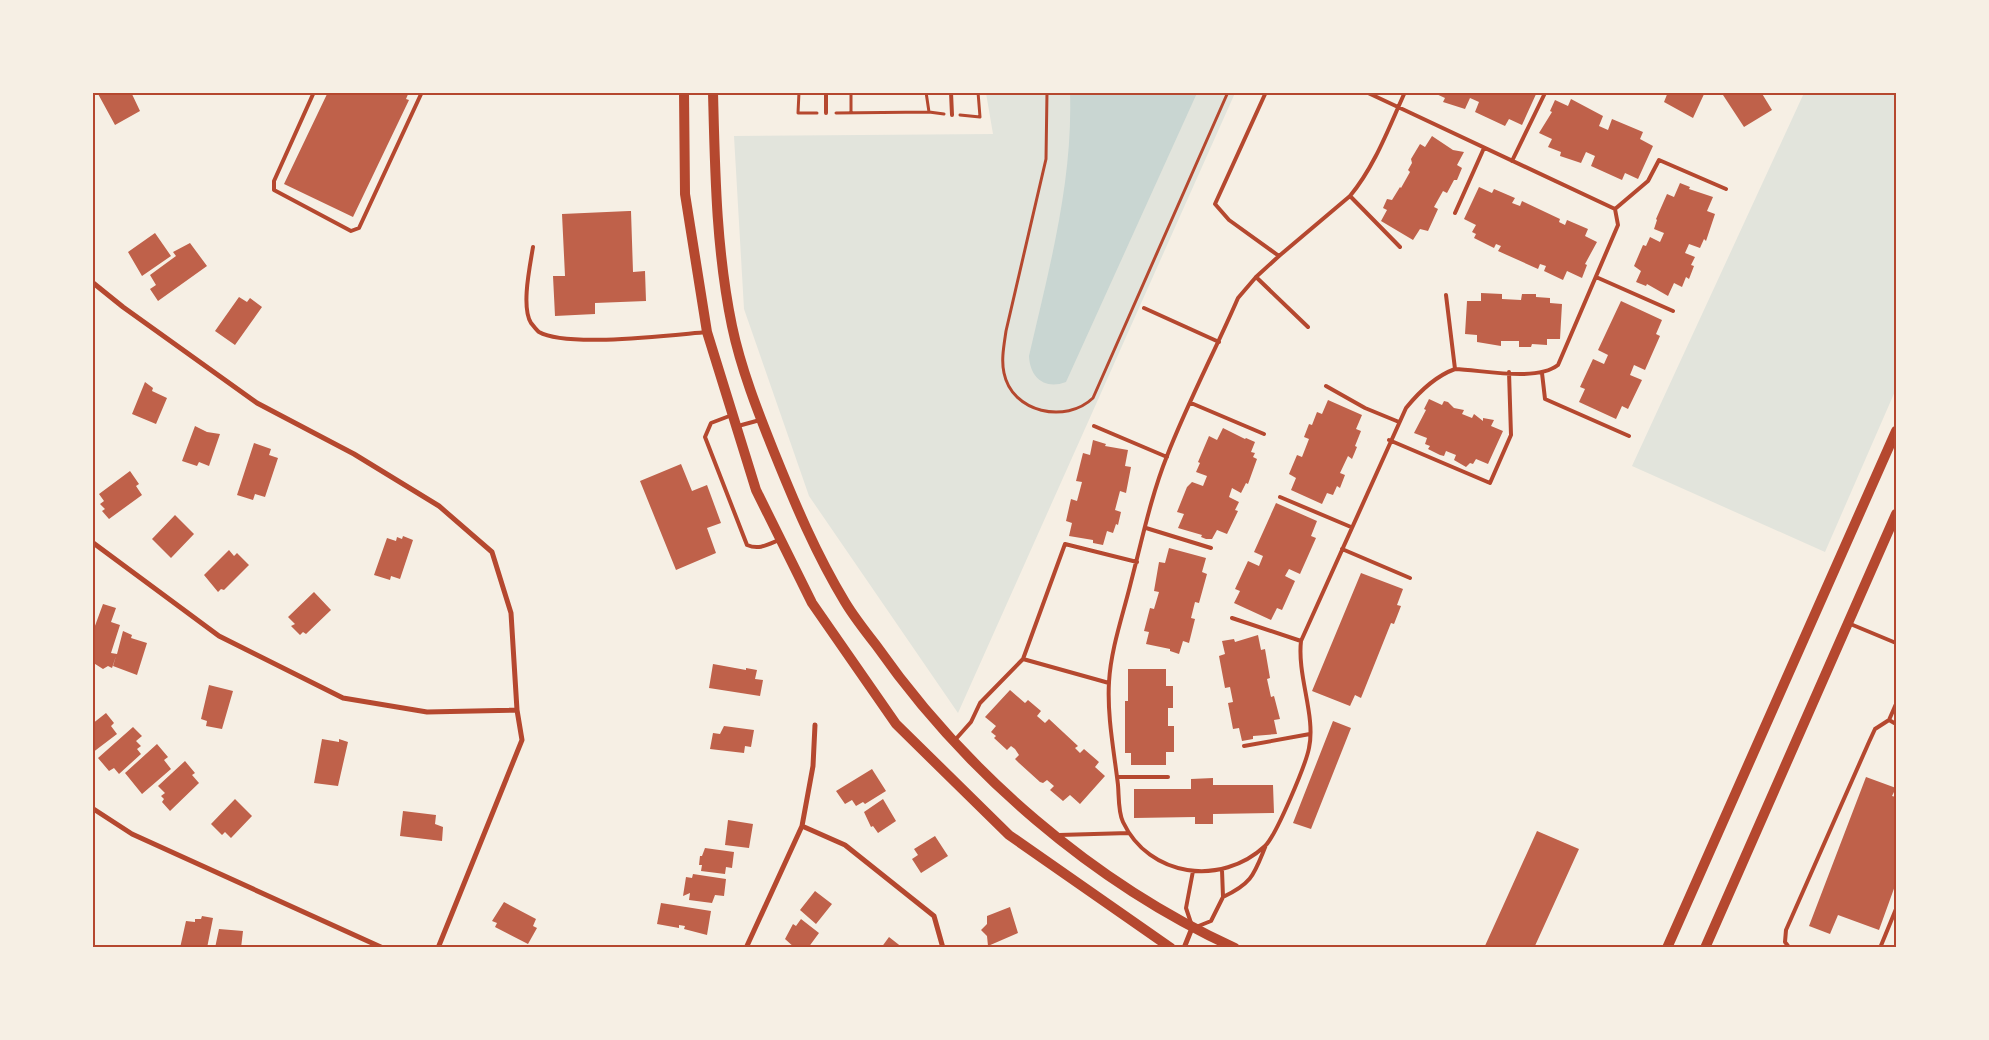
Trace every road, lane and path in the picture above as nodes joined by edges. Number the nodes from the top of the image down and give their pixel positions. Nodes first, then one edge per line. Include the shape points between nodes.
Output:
1 (314, 92) edge
2 (422, 92) edge
3 (684, 92) edge
4 (713, 92) edge
5 (799, 92) edge
6 (826, 92) edge
7 (851, 92) edge
8 (926, 92) edge
9 (951, 92) edge
10 (978, 92) edge
11 (1047, 92) edge
12 (1228, 92) edge
13 (1266, 92) edge
14 (1366, 92) edge
15 (1406, 92) edge
16 (1545, 93) edge
17 (1398, 108) junction
18 (929, 112) junction
19 (826, 113) junction
20 (851, 113) junction
21 (952, 115) junction
22 (1484, 148) junction
23 (1512, 161) junction
24 (1726, 189) dead end
25 (1350, 196) junction
26 (1616, 209) junction
27 (1455, 213) dead end
28 (533, 247) dead end
29 (1400, 247) dead end
30 (1279, 256) junction
31 (1596, 277) junction
32 (1256, 278) junction
33 (92, 282) edge
34 (1446, 295) dead end
35 (1144, 308) dead end
36 (1673, 310) dead end
37 (1308, 327) dead end
38 (706, 332) junction
39 (1219, 342) junction
40 (1455, 369) junction
41 (1509, 372) junction
42 (1542, 373) junction
43 (1326, 386) dead end
44 (1191, 403) junction
45 (732, 415) junction
46 (761, 420) junction
47 (1398, 422) junction
48 (1094, 426) dead end
49 (736, 427) junction
50 (1896, 431) edge
51 (1264, 434) dead end
52 (1629, 436) dead end
53 (1389, 440) junction
54 (1167, 457) junction
55 (1280, 497) dead end
56 (1896, 514) edge
57 (1351, 527) junction
58 (1146, 528) junction
59 (781, 540) junction
60 (92, 542) edge
61 (1211, 548) dead end
62 (1342, 550) junction
63 (1137, 562) junction
64 (1410, 578) dead end
65 (1232, 618) dead end
66 (1848, 623) junction
67 (1301, 641) junction
68 (1896, 643) edge
69 (1023, 659) junction
70 (1109, 682) junction
71 (1896, 704) edge
72 (517, 710) junction
73 (1889, 720) junction
74 (1896, 724) edge
75 (815, 725) dead end
76 (1310, 734) junction
77 (953, 742) junction
78 (1244, 746) dead end
79 (1117, 777) junction
80 (1168, 777) dead end
81 (92, 808) edge
82 (802, 826) junction
83 (1129, 833) junction
84 (1055, 836) junction
85 (1266, 845) junction
86 (1222, 870) junction
87 (1193, 871) junction
88 (1223, 897) junction
89 (1896, 909) edge
90 (1192, 928) junction
91 (1788, 947) edge
92 (382, 948) edge
93 (438, 948) edge
94 (746, 948) edge
95 (943, 948) edge
96 (1171, 948) edge
97 (1184, 948) edge
98 (1235, 948) edge
99 (1668, 948) edge
100 (1705, 948) edge
101 (1880, 948) edge

1 - 2 lane via 274,181 274,190 351,231 359,228
3 - 38 main road via 685,194
4 - 46 main road via 718,236 732,328
5 - 19 path via 798,113
6 - 19 lane
7 - 20 path
8 - 18 path
9 - 21 lane
10 - 21 path via 980,117
11 - 12 path via 1046,159 1002,360 1009,388 1030,406 1054,413 1076,410 1093,398
13 - 30 lane via 1215,204 1230,220
14 - 17 lane
15 - 17 lane
16 - 23 lane
17 - 22 lane
17 - 25 lane via 1363,181
18 - 20 path
18 - 21 path
19 - 20 path
22 - 23 lane
22 - 27 lane
23 - 26 lane
24 - 26 lane via 1659,160 1648,181
25 - 29 lane
25 - 30 lane
26 - 31 lane via 1618,225
28 - 38 lane via 526,287 530,321 538,331 566,339 623,339
30 - 32 lane
31 - 36 lane
31 - 42 lane via 1558,365
32 - 37 lane
32 - 39 lane via 1238,298
33 - 72 street via 257,403 354,454 439,506 492,552 512,613
34 - 40 lane
35 - 39 lane
38 - 45 main road
39 - 44 lane
40 - 41 lane
40 - 47 lane via 1416,396
41 - 42 lane
41 - 53 lane via 1511,435 1490,483
42 - 52 lane via 1544,399
43 - 47 lane
44 - 51 lane
44 - 54 lane
45 - 49 main road
45 - 59 lane via 711,423 705,437 747,545 762,547
46 - 49 lane
46 - 77 main road via 804,525 846,603 895,673
47 - 53 lane
48 - 54 lane
49 - 59 main road via 756,490
50 - 99 main road
53 - 57 lane
54 - 58 lane
55 - 57 lane
56 - 66 main road
57 - 62 lane
58 - 61 lane
58 - 63 lane
59 - 96 main road via 812,603 896,724 1009,835
60 - 72 street via 219,636 343,698 427,712
62 - 64 lane
62 - 67 lane
63 - 69 lane via 1065,544
63 - 70 lane via 1115,645
65 - 67 lane
66 - 68 lane
66 - 100 main road
67 - 76 lane
69 - 70 lane
69 - 77 lane via 980,703 971,722
70 - 79 lane
71 - 73 lane
72 - 93 street via 522,740
73 - 74 lane
73 - 91 lane via 1875,730 1865,751 1786,930
75 - 82 street via 813,766
76 - 78 lane
76 - 85 lane via 1305,758
77 - 84 main road
79 - 80 lane
79 - 83 lane via 1121,820
81 - 92 street via 132,834
82 - 94 street
82 - 95 street via 845,845 934,916
83 - 84 lane
83 - 87 lane via 1154,857 1177,870
84 - 90 main road via 1111,879
85 - 86 lane via 1245,860
85 - 88 lane via 1256,871 1242,888
86 - 87 lane
86 - 88 lane
87 - 90 lane via 1186,908
88 - 90 lane via 1211,921
89 - 101 lane
90 - 97 street
90 - 98 main road

